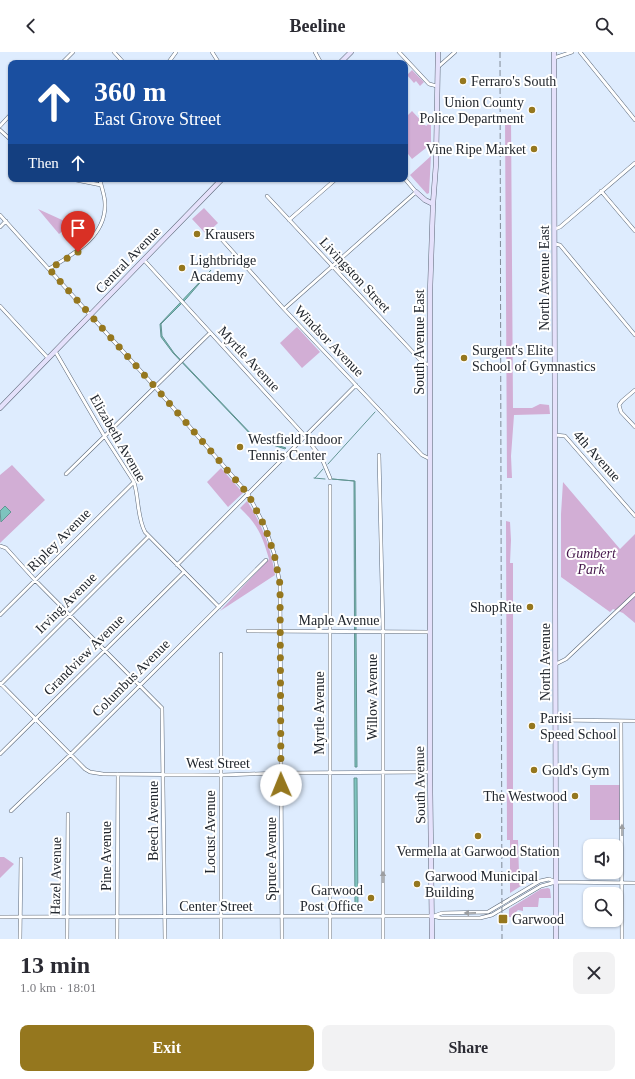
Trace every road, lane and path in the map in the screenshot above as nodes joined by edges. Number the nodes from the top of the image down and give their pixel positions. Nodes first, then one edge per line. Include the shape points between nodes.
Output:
1 (73, 52) edge
2 (114, 52) edge
3 (351, 52) edge
4 (399, 52) edge
5 (438, 52) edge
6 (455, 52) edge
7 (554, 52) edge
8 (572, 52) edge
9 (580, 52) edge
10 (554, 58) junction
11 (65, 60) edge
12 (121, 60) edge
13 (343, 60) edge
14 (406, 60) edge
15 (408, 62) edge
16 (437, 68) junction
17 (437, 86) junction
18 (8, 117) edge
19 (635, 120) edge
20 (0, 126) edge
21 (0, 130) edge
22 (8, 137) edge
23 (635, 163) edge
24 (86, 182) edge
25 (100, 182) edge
26 (219, 182) edge
27 (333, 182) edge
28 (408, 182) edge
29 (101, 185) junction
30 (601, 191) junction
31 (416, 192) junction
32 (267, 196) dead end
33 (433, 204) junction
34 (0, 215) edge
35 (289, 220) junction
36 (6, 222) junction
37 (0, 227) edge
38 (555, 229) junction
39 (635, 231) edge
40 (216, 233) dead end
41 (555, 244) junction
42 (144, 260) junction
43 (332, 266) junction
44 (49, 269) junction
45 (0, 306) edge
46 (284, 309) junction
47 (90, 315) junction
48 (210, 334) junction
49 (635, 335) edge
50 (55, 351) junction
51 (48, 358) junction
52 (430, 365) junction
53 (356, 385) junction
54 (156, 388) junction
55 (635, 390) edge
56 (0, 408) edge
57 (635, 427) edge
58 (555, 435) junction
59 (305, 436) junction
60 (105, 437) junction
61 (379, 455) dead end
62 (430, 459) junction
63 (66, 474) dead end
64 (330, 478) dead end
65 (134, 482) junction
66 (330, 486) dead end
67 (248, 494) junction
68 (635, 516) edge
69 (148, 537) junction
70 (0, 546) edge
71 (555, 552) joint
72 (266, 560) dead end
73 (177, 565) junction
74 (184, 572) junction
75 (35, 580) junction
76 (635, 594) edge
77 (219, 607) junction
78 (0, 615) edge
79 (70, 615) junction
80 (248, 631) dead end
81 (330, 631) junction
82 (382, 631) junction
83 (279, 632) junction
84 (430, 632) junction
85 (105, 650) junction
86 (221, 654) dead end
87 (556, 664) junction
88 (0, 684) edge
89 (139, 685) junction
90 (36, 719) junction
91 (556, 720) junction
92 (621, 721) junction
93 (635, 721) edge
94 (0, 754) edge
95 (71, 754) junction
96 (281, 772) junction
97 (330, 772) junction
98 (383, 772) junction
99 (430, 772) junction
100 (118, 774) junction
101 (164, 774) junction
102 (222, 775) junction
103 (11, 811) dead end
104 (68, 814) dead end
105 (21, 859) dead end
106 (556, 882) junction
107 (622, 883) junction
108 (635, 883) edge
109 (282, 916) junction
110 (383, 916) junction
111 (432, 916) junction
112 (0, 917) edge
113 (117, 917) junction
114 (164, 917) junction
115 (221, 917) junction
116 (330, 917) junction
117 (20, 918) junction
118 (67, 918) junction
119 (20, 939) edge
120 (67, 939) edge
121 (117, 939) edge
122 (165, 939) edge
123 (221, 939) edge
124 (282, 939) edge
125 (330, 939) edge
126 (383, 939) edge
127 (432, 939) edge
128 (556, 939) edge
129 (622, 939) edge

1 - 11 street
2 - 12 street
3 - 13 main road
4 - 14 street
5 - 16 main road, South Avenue East
6 - 16 street
7 - 10 main road, North Avenue East
8 - 10 street
9 - 19 street
10 - 38 main road, North Avenue East
15 - 17 street via 429,84
16 - 17 main road, South Avenue East
17 - 33 main road, South Avenue East
18 - 20 street
21 - 22 street
23 - 30 street
24 - 29 street
25 - 29 street
26 - 42 main road, Central Avenue
27 - 35 street
28 - 31 street
29 - 44 street via 105,204 97,231 78,252
30 - 38 street
30 - 39 street
31 - 33 main road
31 - 43 street
32 - 35 street, Livingston Street
33 - 52 main road, South Avenue East
34 - 36 street, Spruce Avenue
35 - 43 street, Livingston Street
36 - 37 street
36 - 44 street, Spruce Avenue
38 - 41 main road, North Avenue East
40 - 46 street, Windsor Avenue
41 - 49 street via 560,245
41 - 58 main road, North Avenue East
42 - 47 main road, Central Avenue
42 - 48 street, Myrtle Avenue
43 - 46 street
43 - 52 street, Livingston Street via 423,362
44 - 47 street, Spruce Avenue
45 - 51 street
46 - 53 street, Windsor Avenue
47 - 50 main road, Central Avenue
47 - 54 street, Spruce Avenue
48 - 54 street
48 - 59 street, Myrtle Avenue
50 - 51 main road, Central Avenue
50 - 60 street, Elizabeth Avenue
51 - 56 main road, Central Avenue
52 - 62 main road, South Avenue East
53 - 59 street
53 - 62 street, Windsor Avenue via 422,455
54 - 60 street
54 - 67 street, Spruce Avenue
55 - 57 street via 620,405 621,412
58 - 68 street, 4th Avenue via 565,436
58 - 71 main road, North Avenue East
59 - 64 street, Myrtle Avenue via 322,459
59 - 67 street
60 - 63 street
60 - 65 street, Elizabeth Avenue
61 - 82 street, Willow Avenue
62 - 84 main road, South Avenue East
65 - 69 street, Elizabeth Avenue via 141,525
65 - 75 street, Ripley Avenue
66 - 81 street, Myrtle Avenue
67 - 73 street
67 - 83 street, Spruce Avenue via 265,527 274,553 280,584
69 - 73 street, Elizabeth Avenue
69 - 79 street, Irving Avenue
70 - 75 street via 6,548
71 - 87 main road, North Avenue
72 - 77 street, Columbus Avenue
73 - 74 street, Elizabeth Avenue
74 - 77 street, Elizabeth Avenue
74 - 85 street, Grandview Avenue
75 - 78 street, Ripley Avenue
75 - 79 street
76 - 87 street via 566,659
77 - 89 street, Columbus Avenue
79 - 85 street
79 - 88 street, Irving Avenue
80 - 83 street, Maple Avenue
81 - 82 street, Maple Avenue
81 - 83 street, Maple Avenue
81 - 97 street, Myrtle Avenue
82 - 84 street, Maple Avenue
82 - 98 street, Willow Avenue
83 - 96 street, Spruce Avenue
84 - 99 main road, South Avenue
85 - 89 street
85 - 90 street, Grandview Avenue
86 - 102 street, Locust Avenue
87 - 91 main road, North Avenue
88 - 90 street
89 - 95 street, Columbus Avenue
89 - 101 street, Beech Avenue via 163,711
90 - 94 street, Grandview Avenue
90 - 95 street
91 - 92 street
91 - 106 main road, North Avenue
92 - 93 street
107 -> 92 street
95 - 100 street, West Street via 87,770 102,774
95 - 103 street, Columbus Avenue
96 - 97 street, West Street
96 - 102 street, West Street
96 - 109 street, Spruce Avenue
97 - 98 street, West Street
97 - 116 street, Myrtle Avenue
98 - 99 street, West Street
110 -> 98 street, Willow Avenue
99 - 111 main road, South Avenue
100 - 101 street, West Street
100 - 113 street, Pine Avenue
101 - 102 street, West Street
101 - 114 street, Beech Avenue
102 - 115 street, Locust Avenue
104 - 118 street, Hazel Avenue
105 - 117 street
106 - 107 street, Center Street
106 - 111 street, Center Street via 549,879 540,881 488,912 442,913
106 - 128 main road, North Avenue
107 - 108 street, Center Street
107 - 129 street
109 - 115 street, Center Street
109 - 116 street, Center Street
109 - 124 street, Spruce Avenue
110 - 111 street, Center Street
110 - 116 street, Center Street
110 - 126 street, Willow Avenue
111 - 127 main road, South Avenue
112 - 117 street, Center Street
113 - 114 street, Center Street
113 - 118 street, Center Street
113 - 121 street, Pine Avenue
114 - 115 street, Center Street
114 - 122 street, Beech Avenue
115 - 123 street, Locust Avenue
116 - 125 street, Myrtle Avenue
117 - 118 street, Center Street
117 - 119 street
118 - 120 street, Hazel Avenue

